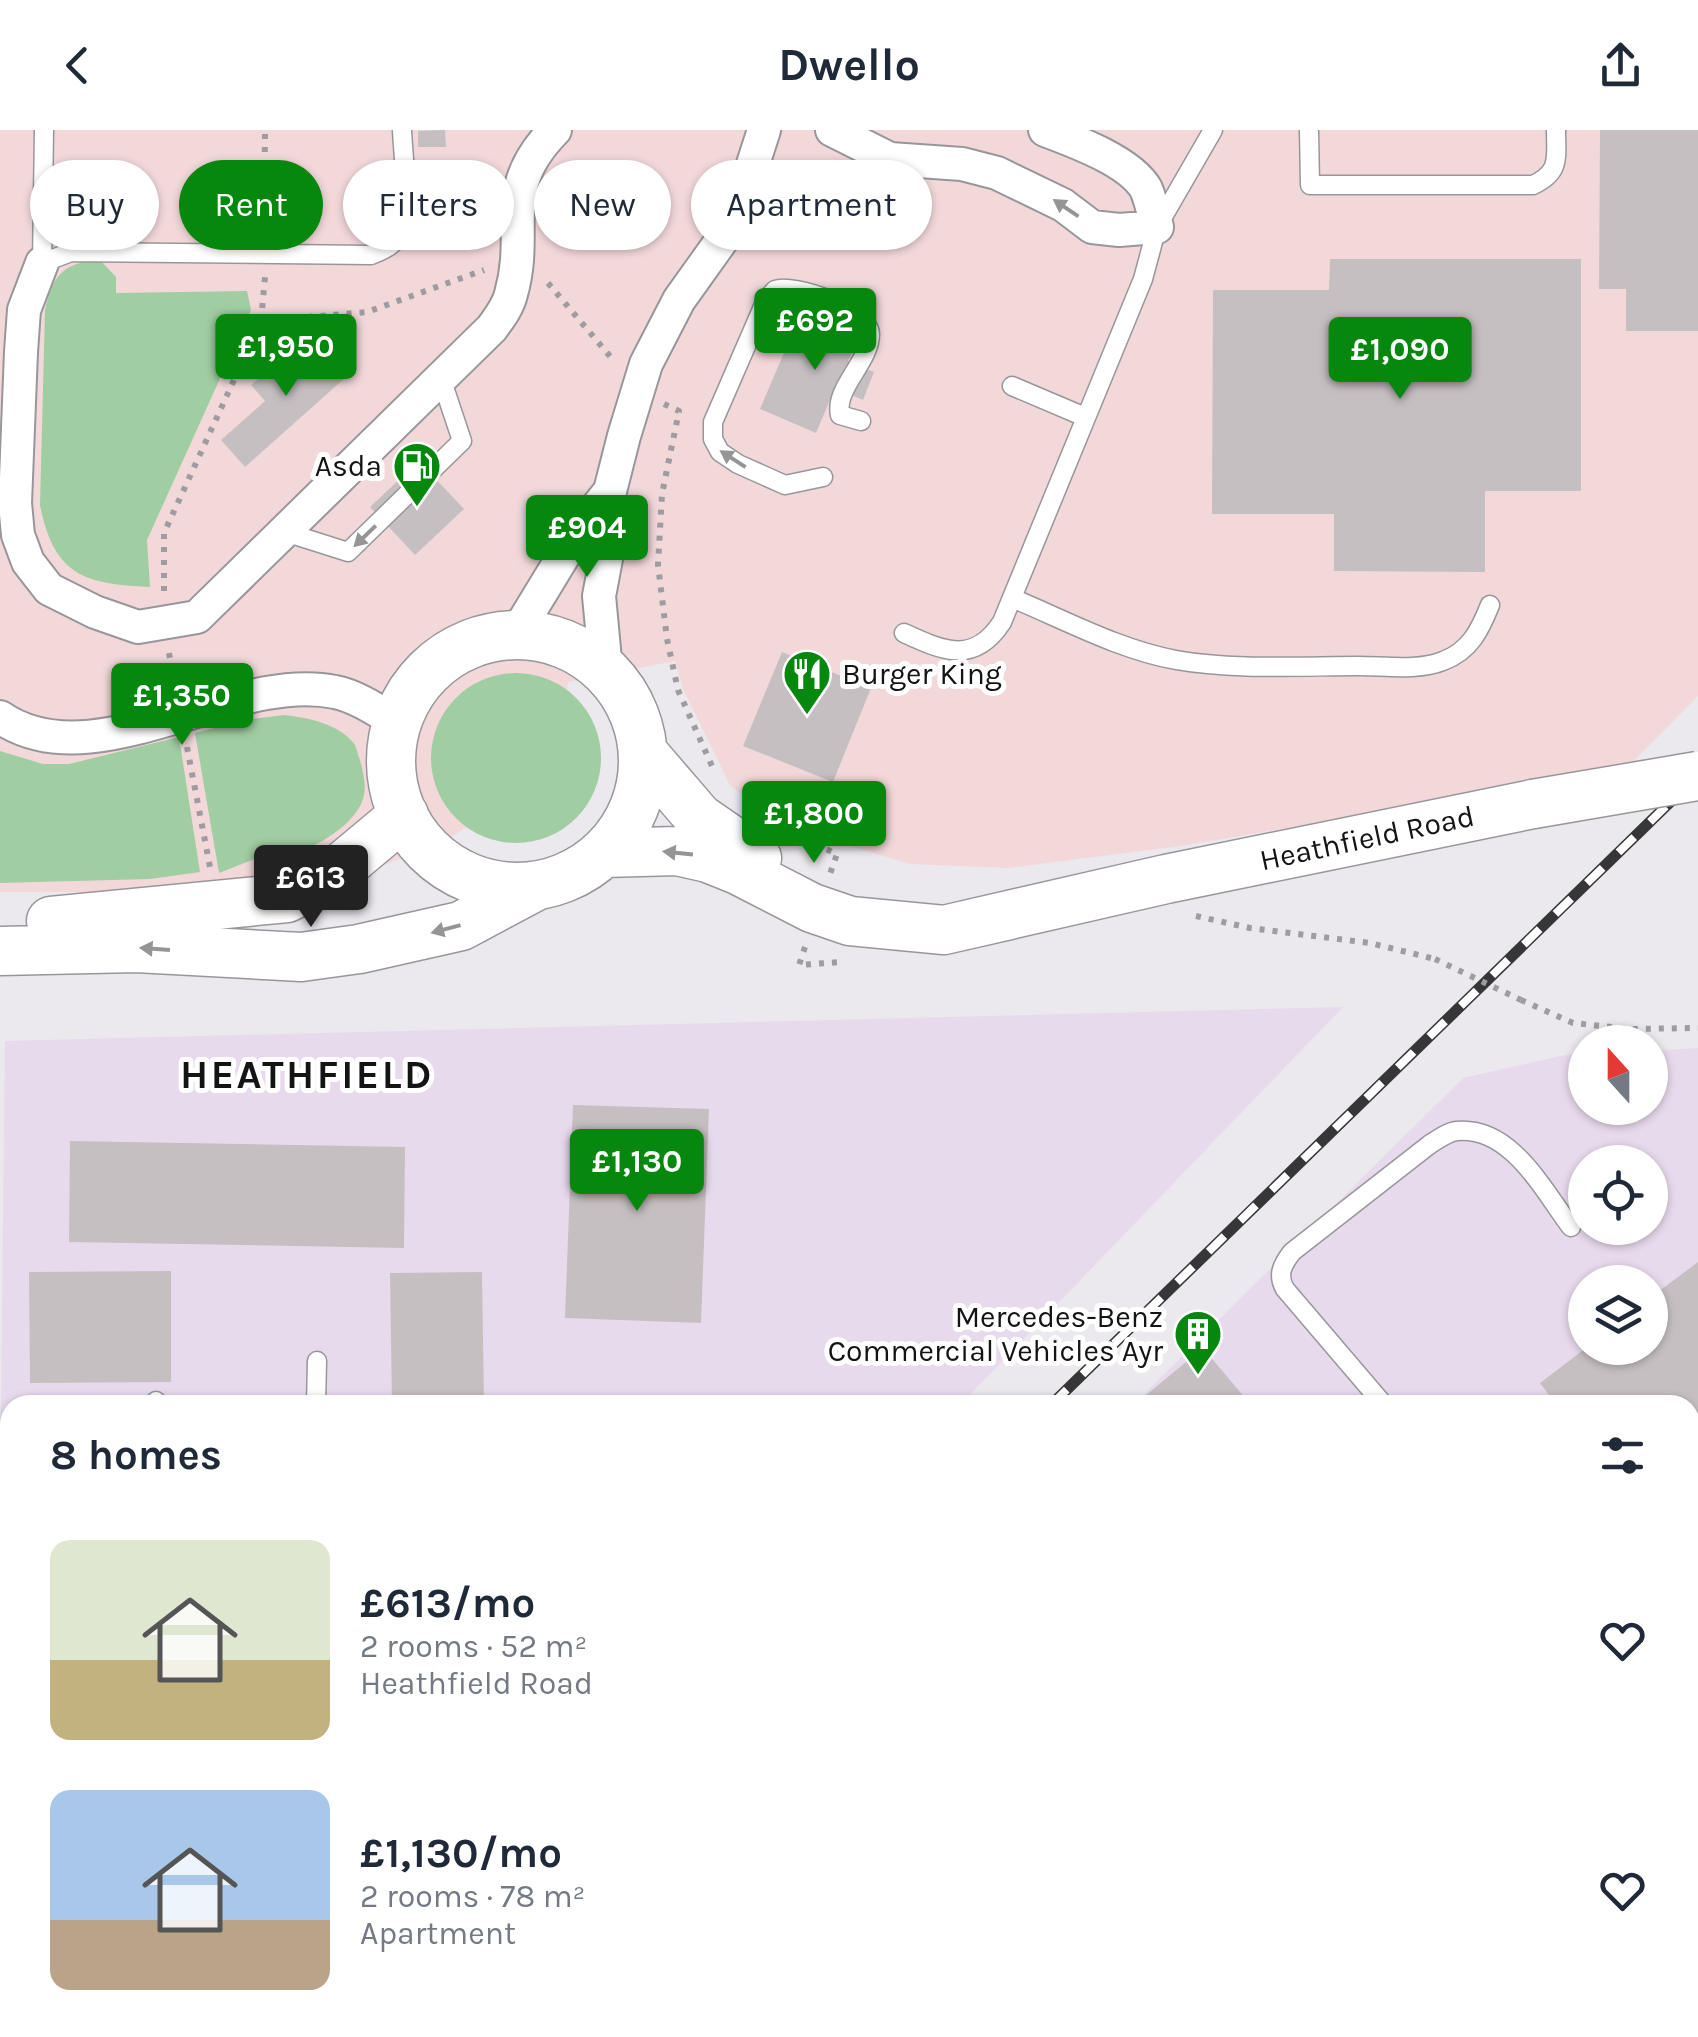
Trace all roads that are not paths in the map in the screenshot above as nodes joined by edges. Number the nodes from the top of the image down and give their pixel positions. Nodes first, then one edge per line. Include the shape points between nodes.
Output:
1 (44, 130) edge
2 (402, 130) edge
3 (555, 130) edge
4 (764, 130) edge
5 (832, 130) edge
6 (1044, 130) edge
7 (1212, 130) edge
8 (1310, 130) edge
9 (1556, 130) edge
10 (1157, 227) junction
11 (42, 263) junction
12 (441, 378) junction
13 (1012, 386) dead end
14 (1085, 417) junction
15 (860, 421) dead end
16 (824, 477) dead end
17 (610, 491) junction
18 (285, 532) junction
19 (1012, 598) junction
20 (1490, 605) dead end
21 (904, 632) dead end
22 (516, 634) junction
23 (606, 670) junction
24 (0, 717) edge
25 (396, 722) junction
26 (644, 754) junction
27 (1698, 776) edge
28 (404, 815) junction
29 (604, 853) junction
30 (534, 886) junction
31 (822, 898) junction
32 (0, 924) edge
33 (0, 951) edge
34 (1568, 1223) edge
35 (317, 1361) dead end
36 (316, 1395) edge
37 (1375, 1395) edge

1 - 11 lane
2 - 11 lane via 404,216 402,232 388,249 371,255 71,252
3 - 12 street via 536,149 521,184 511,296 498,319
4 - 17 street via 734,223 679,300 646,364
10 -> 5 street via 1092,227 997,173 890,159
6 - 10 street via 1125,168 1145,188
7 - 10 lane
8 - 9 lane via 1310,184 1534,185 1549,178 1556,164
10 - 14 lane via 1143,279
11 - 18 street via 24,310 15,504 28,562 49,589 138,627 197,618
12 - 18 street
12 -> 18 lane via 462,441 348,552
13 - 14 lane
14 - 19 lane
16 -> 15 lane via 785,484 727,458 713,439 713,422 775,290 795,288 820,297 868,326 863,355 838,406 840,415
17 - 22 street
17 - 23 street via 598,596
19 - 20 lane via 1176,660 1279,666 1442,662 1478,634
19 - 21 lane via 992,636 968,650 936,648
22 - 23 main road via 550,638
22 - 25 main road via 484,638 448,655 417,684
23 - 26 main road via 624,693
24 - 25 street via 18,730 50,738 100,735 290,691 334,692
25 - 28 main road via 390,756
26 - 29 main road via 627,824
26 - 31 main road, Heathfield Road via 698,818
27 - 31 main road, Heathfield Road, bridge via 1533,804 944,930 850,920
28 - 30 main road via 440,862 470,879
28 - 32 main road via 337,871 288,898
29 - 30 main road via 564,879
31 -> 29 main road, Heathfield Road via 708,858
30 -> 33 main road via 461,926 301,957 136,948
34 - 37 lane via 1508,1146 1454,1131 1292,1252 1280,1271 1285,1289
35 - 36 lane

